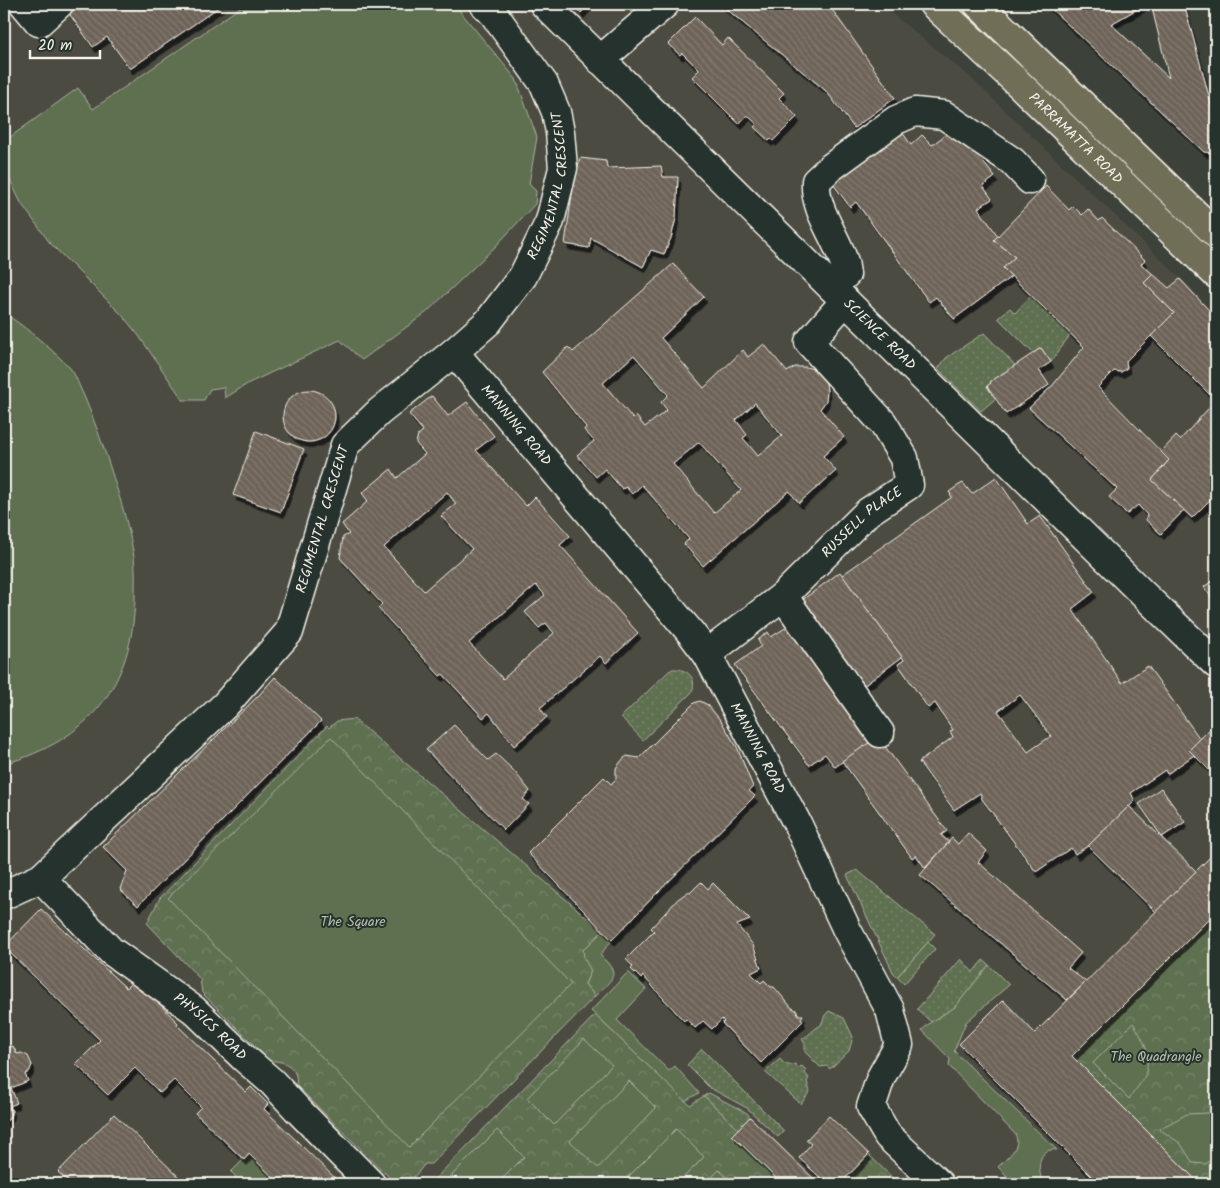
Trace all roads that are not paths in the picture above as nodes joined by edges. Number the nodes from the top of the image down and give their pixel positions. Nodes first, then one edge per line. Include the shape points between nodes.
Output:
1 (24, 4) edge
2 (59, 4) edge
3 (484, 4) edge
4 (544, 4) edge
5 (665, 4) edge
6 (933, 4) edge
7 (978, 4) edge
8 (600, 60) junction
9 (1030, 180) dead end
10 (1216, 234) edge
11 (1216, 274) edge
12 (838, 294) junction
13 (454, 352) junction
14 (783, 596) junction
15 (707, 654) junction
16 (1216, 664) edge
17 (880, 733) dead end
18 (41, 878) junction
19 (4, 895) edge
20 (371, 1184) edge
21 (939, 1184) edge

1 - 2 lane via 40,22
3 - 13 lane, REGIMENTAL CRESCENT via 544,84 556,112 563,168 550,221 523,276 488,322
4 - 8 lane, SCIENCE ROAD
5 - 8 lane
6 - 11 highway, PARRAMATTA ROAD
7 - 10 highway, PARRAMATTA ROAD
8 - 12 lane, SCIENCE ROAD
9 - 12 lane via 1012,160 944,115 915,112 896,120 816,181 815,193 843,259 846,274
12 - 14 lane, RUSSELL PLACE via 809,342 883,424 904,458 909,485 868,512
12 - 16 lane, SCIENCE ROAD
13 - 15 lane, MANNING ROAD
13 - 18 lane, REGIMENTAL CRESCENT via 379,412 345,445 289,632 225,705
14 - 15 lane, RUSSELL PLACE
14 - 17 lane
15 - 21 lane, MANNING ROAD via 797,823 847,930 890,1010 899,1045 881,1077 871,1107 888,1136
18 - 19 lane, REGIMENTAL CRESCENT
18 - 20 lane, PHYSICS ROAD via 111,951 194,1010 272,1082

